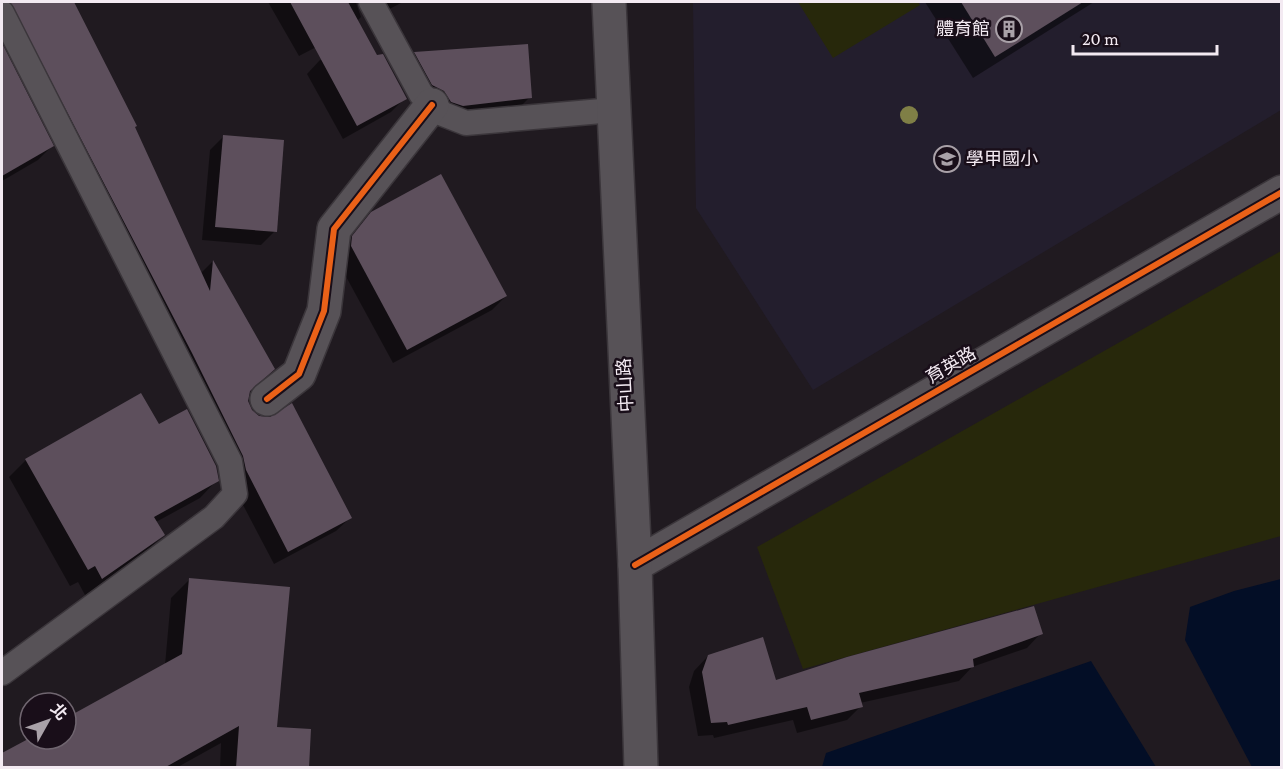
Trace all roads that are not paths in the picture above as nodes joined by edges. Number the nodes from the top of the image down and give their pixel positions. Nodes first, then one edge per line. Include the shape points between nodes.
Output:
1 (370, 2) edge
2 (609, 2) edge
3 (2, 14) edge
4 (432, 105) junction
5 (613, 110) junction
6 (1281, 192) edge
7 (267, 399) dead end
8 (635, 565) junction
9 (2, 674) edge
10 (641, 768) edge

1 - 4 lane via 421,94
2 - 5 street, 中山路
3 - 9 lane via 230,462 235,494 214,517
4 - 5 lane via 442,114 466,123
4 - 7 street via 334,229 324,311 300,374
5 - 8 street, 中山路
6 - 8 street, 育英路
8 - 10 street, 中山路

